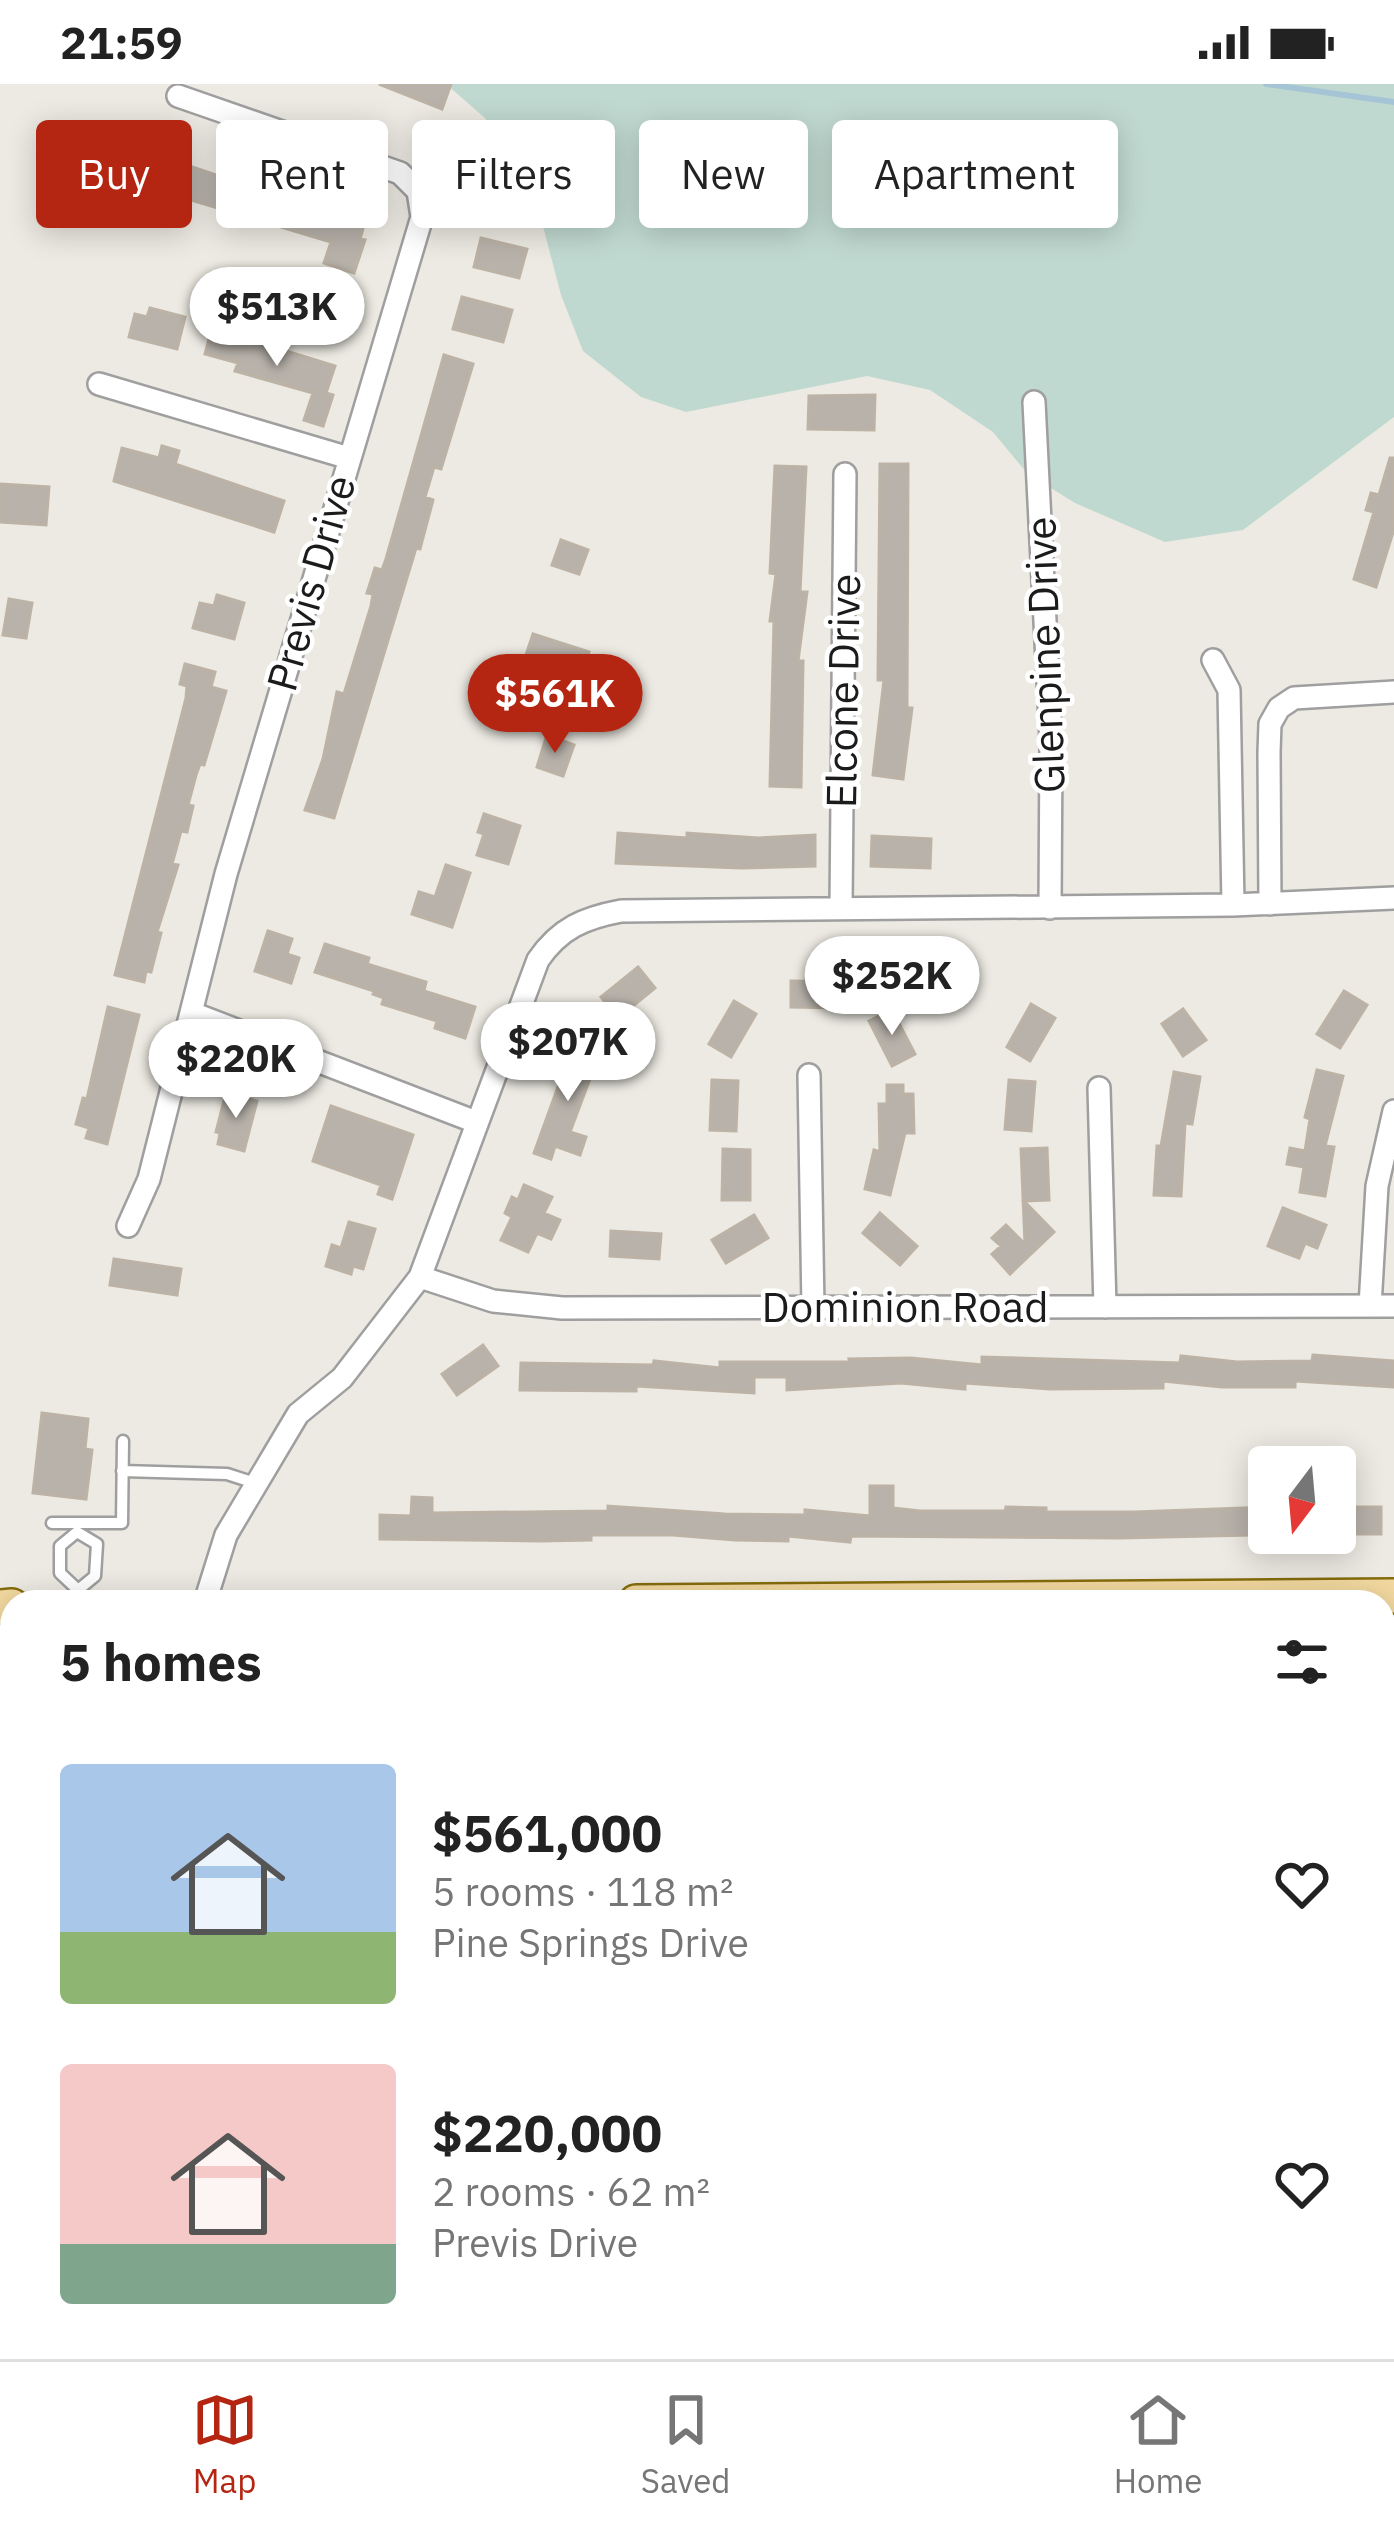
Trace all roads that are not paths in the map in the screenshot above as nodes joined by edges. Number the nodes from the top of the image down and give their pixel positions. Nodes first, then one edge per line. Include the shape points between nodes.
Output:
1 (178, 96) dead end
2 (99, 384) dead end
3 (1034, 402) dead end
4 (349, 458) junction
5 (845, 474) dead end
6 (1213, 660) dead end
7 (1394, 692) edge
8 (1394, 898) edge
9 (1270, 904) junction
10 (1233, 905) junction
11 (841, 908) junction
12 (1050, 908) junction
13 (193, 1013) junction
14 (809, 1075) dead end
15 (1099, 1088) dead end
16 (1394, 1112) edge
17 (476, 1122) junction
18 (128, 1226) dead end
19 (421, 1277) junction
20 (1370, 1306) junction
21 (1394, 1306) edge
22 (1105, 1307) junction
23 (813, 1308) junction
24 (122, 1441) dead end
25 (122, 1472) junction
26 (255, 1483) junction
27 (52, 1523) dead end
28 (77, 1528) junction
29 (73, 1590) edge
30 (83, 1590) edge
31 (209, 1590) edge

1 - 4 street, Previs Drive via 400,172 418,191 422,217
2 - 4 street
3 - 12 street, Glenpine Drive via 1052,741
4 - 13 street, Previs Drive
5 - 11 street, Elcone Drive
6 - 10 street via 1228,690
7 - 9 street via 1294,698 1279,708 1270,724
8 - 9 street
9 - 10 street
10 - 12 street
11 - 12 street
11 - 17 street via 621,911 567,928 538,960
13 - 17 street
13 - 18 street, Previs Drive via 149,1179
14 - 23 street
15 - 22 street
16 - 20 street via 1377,1186
17 - 19 street
19 - 23 street, Dominion Road via 523,1306
19 - 26 street via 342,1378 298,1414
20 - 21 street, Dominion Road
20 - 22 street, Dominion Road
22 - 23 street, Dominion Road
24 - 25 lane
25 - 26 lane via 227,1474
25 - 28 lane via 122,1523
26 - 31 street
27 - 28 lane
28 - 29 lane via 60,1546 60,1573
28 - 30 lane via 97,1544 95,1576

